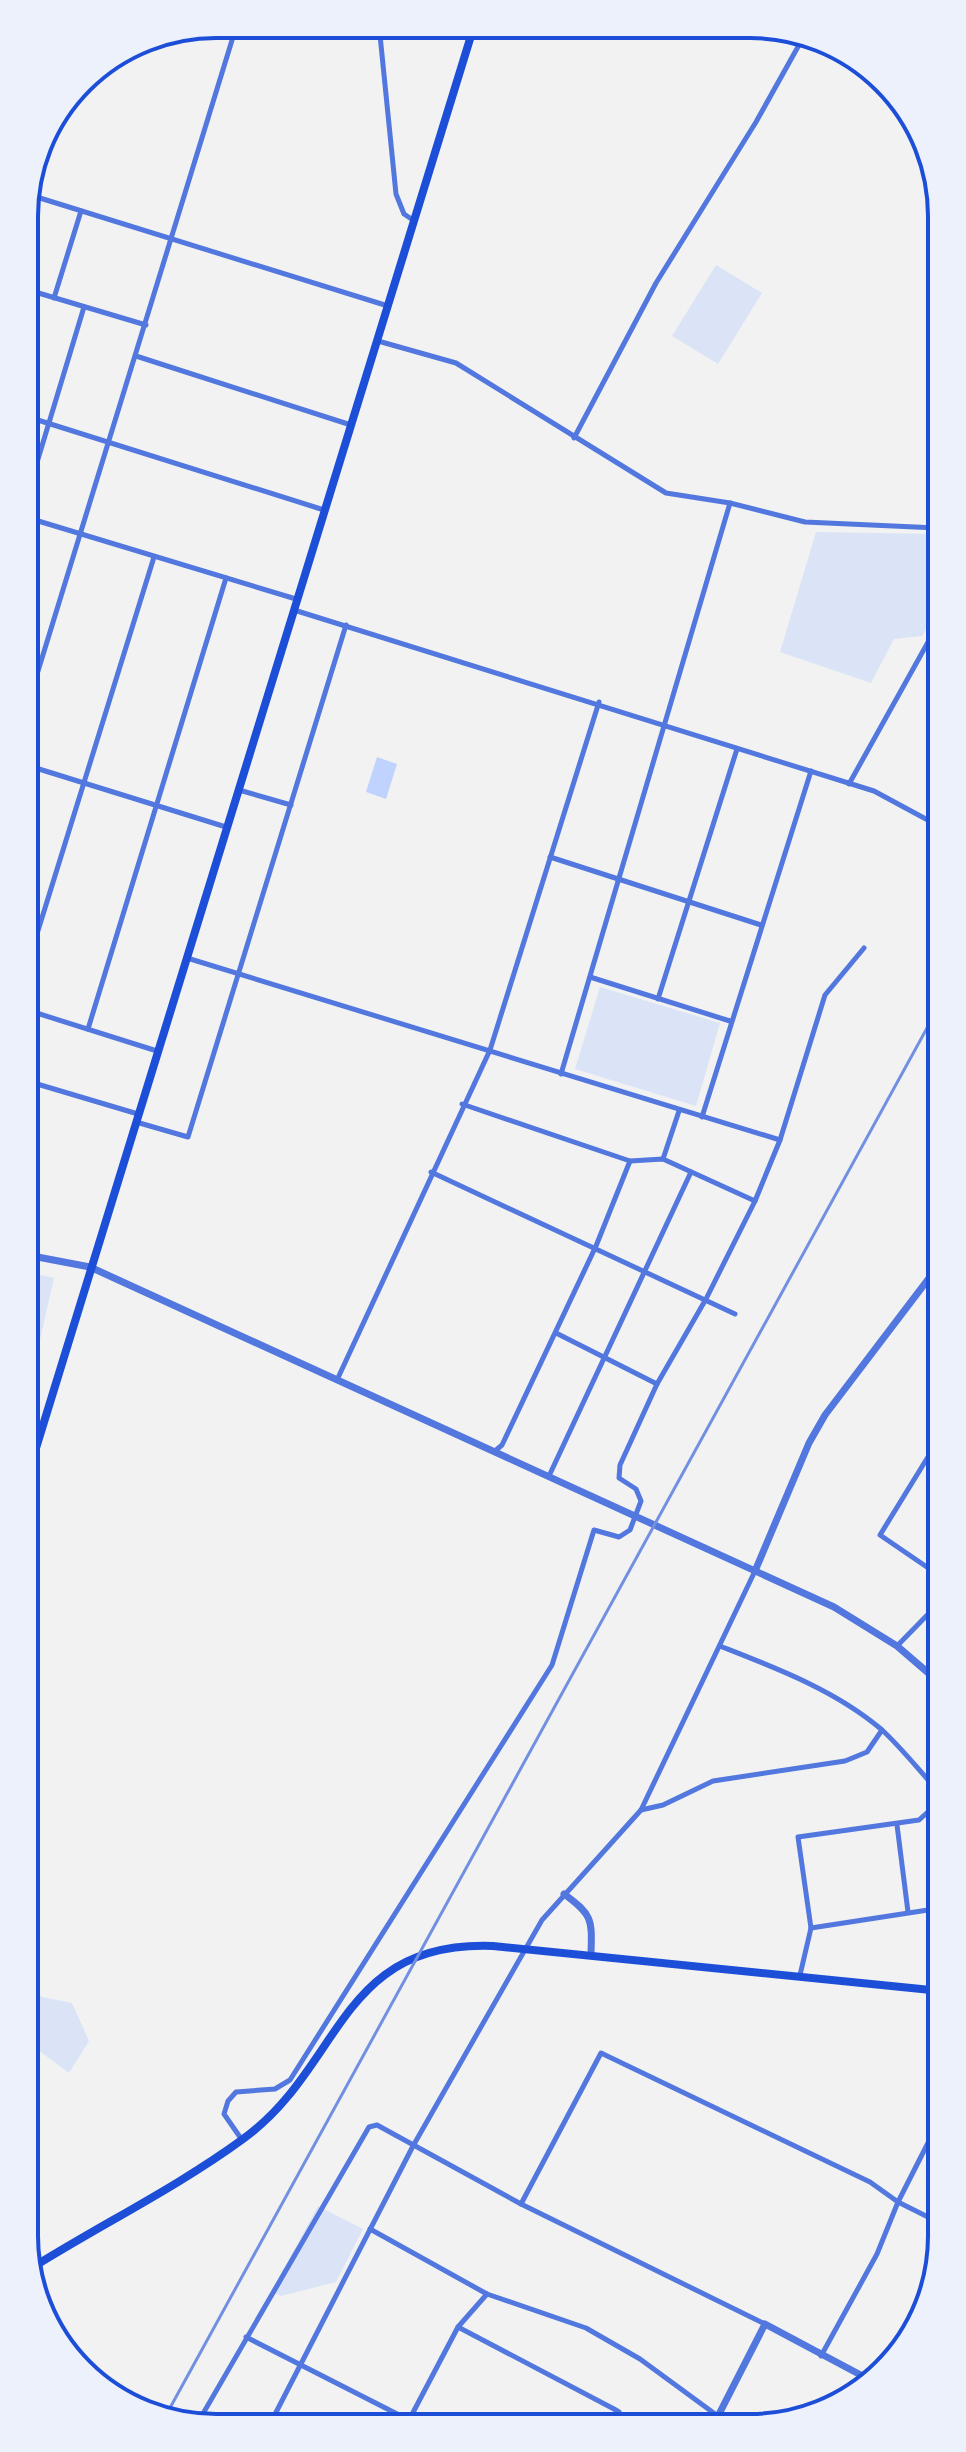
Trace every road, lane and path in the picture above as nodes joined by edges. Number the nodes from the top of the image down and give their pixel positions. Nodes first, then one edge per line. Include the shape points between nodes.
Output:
1 (233, 38) edge
2 (380, 38) edge
3 (470, 38) edge
4 (799, 45) edge
5 (39, 198) edge
6 (81, 211) junction
7 (414, 221) junction
8 (171, 239) junction
9 (38, 293) edge
10 (54, 298) junction
11 (388, 306) junction
12 (84, 307) junction
13 (146, 325) junction
14 (377, 341) junction
15 (136, 356) junction
16 (38, 420) edge
17 (49, 424) junction
18 (351, 425) junction
19 (574, 438) junction
20 (109, 444) junction
21 (38, 460) edge
22 (730, 503) junction
23 (324, 510) junction
24 (38, 521) edge
25 (928, 528) edge
26 (81, 533) junction
27 (154, 557) junction
28 (226, 578) junction
29 (296, 599) junction
30 (293, 609) junction
31 (346, 625) junction
32 (928, 642) edge
33 (38, 671) edge
34 (599, 702) junction
35 (666, 727) junction
36 (737, 749) junction
37 (38, 769) edge
38 (811, 771) junction
39 (84, 784) junction
40 (849, 784) junction
41 (238, 789) junction
42 (156, 804) junction
43 (291, 806) junction
44 (928, 820) edge
45 (226, 827) junction
46 (550, 857) junction
47 (618, 880) junction
48 (689, 902) junction
49 (761, 925) junction
50 (38, 931) edge
51 (864, 948) dead end
52 (186, 958) junction
53 (239, 974) junction
54 (590, 977) junction
55 (658, 999) junction
56 (38, 1013) edge
57 (731, 1021) junction
58 (88, 1029) junction
59 (490, 1050) junction
60 (157, 1051) junction
61 (561, 1074) junction
62 (38, 1085) edge
63 (462, 1104) junction
64 (679, 1110) junction
65 (702, 1117) junction
66 (137, 1118) junction
67 (780, 1140) junction
68 (663, 1159) junction
69 (630, 1161) junction
70 (431, 1172) junction
71 (691, 1172) junction
72 (755, 1201) junction
73 (596, 1246) junction
74 (38, 1257) edge
75 (90, 1267) junction
76 (644, 1270) junction
77 (928, 1279) edge
78 (706, 1299) junction
79 (735, 1314) dead end
80 (556, 1333) junction
81 (603, 1358) junction
82 (337, 1380) junction
83 (657, 1384) junction
84 (38, 1441) edge
85 (495, 1451) junction
86 (928, 1457) edge
87 (549, 1476) junction
88 (928, 1568) edge
89 (755, 1571) junction
90 (928, 1614) edge
91 (720, 1646) junction
92 (897, 1646) junction
93 (928, 1673) edge
94 (882, 1730) junction
95 (928, 1780) edge
96 (641, 1810) junction
97 (928, 1812) edge
98 (897, 1825) junction
99 (564, 1894) junction
100 (928, 1910) edge
101 (908, 1912) junction
102 (811, 1928) junction
103 (591, 1954) junction
104 (800, 1975) junction
105 (928, 1990) edge
106 (242, 2140) junction
107 (928, 2143) edge
108 (413, 2146) junction
109 (898, 2202) junction
110 (521, 2204) junction
111 (928, 2217) edge
112 (370, 2229) junction
113 (41, 2263) edge
114 (487, 2294) junction
115 (765, 2324) junction
116 (458, 2327) junction
117 (246, 2337) junction
118 (821, 2356) junction
119 (301, 2365) junction
120 (860, 2375) edge
121 (203, 2414) edge
122 (275, 2414) edge
123 (393, 2414) edge
124 (412, 2414) edge
125 (618, 2414) edge
126 (710, 2414) edge
127 (719, 2414) edge

1 - 8 street
2 - 7 street via 396,194 404,214
3 - 7 main road
4 - 19 street via 656,283
5 - 6 street
6 - 8 street
6 - 10 street
7 - 11 main road
8 - 11 street
8 - 13 street
9 - 10 street
10 - 12 street
11 - 14 main road
12 - 13 street
12 - 17 street
13 - 15 street
14 - 18 main road
14 - 19 street via 456,363
15 - 18 street
15 - 20 street
16 - 17 street
17 - 20 street
17 - 21 street
18 - 23 main road
19 - 22 street via 666,493
20 - 23 street
20 - 26 street
22 - 25 street via 805,522
22 - 35 street
23 - 29 main road
24 - 26 street
26 - 27 street
26 - 33 street
27 - 28 street
27 - 39 street
28 - 29 street
28 - 42 street
29 - 30 main road
30 - 31 street
30 - 41 main road
31 - 34 street
31 - 43 street
32 - 40 street
34 - 35 street
34 - 46 street
35 - 36 street
35 - 47 street
36 - 38 street
36 - 48 street
37 - 39 street
38 - 40 street
38 - 49 street
39 - 42 street
39 - 50 street
40 - 44 street via 874,791
41 - 43 street
41 - 45 main road
42 - 45 street
42 - 58 street
43 - 53 street
45 - 52 main road
46 - 47 street
46 - 59 street
47 - 48 street
47 - 54 street
48 - 49 street
48 - 55 street
49 - 57 street
51 - 67 street via 825,995
52 - 53 street
52 - 60 main road
53 - 59 street
53 - 66 street via 188,1137
54 - 55 street
54 - 61 street
55 - 57 street
56 - 58 street
57 - 65 street
58 - 60 street
59 - 61 street
59 - 63 street
60 - 66 main road
61 - 64 street
62 - 66 street
63 - 69 street
63 - 70 street
64 - 65 street
64 - 68 street
65 - 67 street
66 - 75 main road
67 - 72 street
68 - 69 street
68 - 71 street
69 - 73 street
70 - 73 street
70 - 82 street
71 - 72 street
71 - 76 street
72 - 78 street
73 - 76 street
73 - 80 street
74 - 75 street
75 - 82 street
75 - 84 main road
76 - 78 street
76 - 81 street
77 - 89 street via 825,1415
78 - 79 street
78 - 83 street
80 - 81 street
80 - 85 street
81 - 83 street
81 - 87 street
82 - 85 street
83 - 106 street via 620,1465 619,1478 636,1489 641,1501 630,1530 619,1537 594,1530 552,1665 290,2080 275,2089 236,2092 228,2101 224,2114
85 - 87 street
86 - 88 street via 880,1535
87 - 89 street
89 - 91 street
89 - 92 street via 834,1607
90 - 92 street
91 - 94 street via 784,1671
91 - 96 street
92 - 93 street
94 - 95 street
94 - 96 street via 867,1752 845,1761 713,1781
96 - 99 street
97 - 98 street
98 - 101 street
98 - 102 street via 798,1837
99 - 103 street via 592,1921
99 - 108 street via 542,1920
100 - 101 street
101 - 102 street
102 - 104 street
103 - 104 main road
103 - 106 main road via 445,1948 398,1964 363,1992 284,2103
104 - 105 main road
106 - 113 main road
107 - 109 street
108 - 110 street
108 - 112 street
108 - 117 street via 377,2125 369,2127
109 - 110 street via 870,2182 601,2053
109 - 111 street
109 - 118 street via 877,2254
110 - 115 street
112 - 114 street
112 - 119 street
114 - 116 street
114 - 126 street via 586,2328 640,2359
115 - 118 street
115 - 127 street
116 - 124 street
116 - 125 street
117 - 119 street
117 - 121 street
118 - 120 street
119 - 122 street
119 - 123 street

